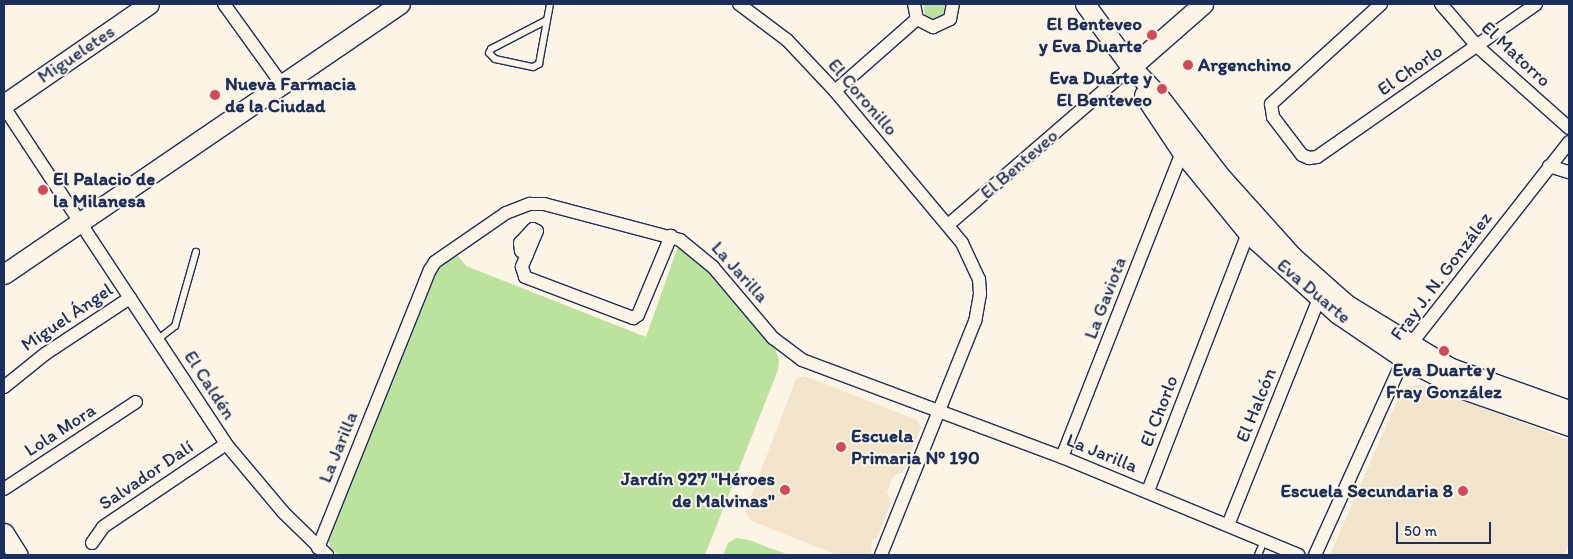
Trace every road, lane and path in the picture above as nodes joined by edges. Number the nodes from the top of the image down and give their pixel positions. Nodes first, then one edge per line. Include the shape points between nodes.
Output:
1 (149, 4) edge
2 (224, 4) edge
3 (400, 4) edge
4 (550, 4) edge
5 (739, 4) edge
6 (914, 4) edge
7 (953, 4) edge
8 (1085, 4) edge
9 (1203, 4) edge
10 (1381, 4) edge
11 (1441, 4) edge
12 (1536, 4) edge
13 (917, 18) junction
14 (547, 20) junction
15 (1477, 46) junction
16 (1131, 67) junction
17 (281, 84) junction
18 (835, 91) junction
19 (4, 105) edge
20 (1569, 128) edge
21 (1569, 142) edge
22 (1182, 152) junction
23 (1549, 166) junction
24 (1569, 172) edge
25 (78, 222) junction
26 (948, 225) junction
27 (1248, 232) junction
28 (671, 236) junction
29 (196, 252) dead end
30 (526, 255) dead end
31 (4, 274) edge
32 (130, 298) junction
33 (1319, 299) junction
34 (157, 340) junction
35 (1407, 351) junction
36 (4, 387) edge
37 (136, 402) dead end
38 (939, 410) junction
39 (1569, 410) edge
40 (1569, 426) edge
41 (226, 444) junction
42 (1062, 457) junction
43 (4, 489) edge
44 (1148, 491) junction
45 (1228, 525) junction
46 (4, 533) edge
47 (1264, 540) junction
48 (92, 543) dead end
49 (322, 552) edge
50 (18, 555) edge
51 (881, 555) edge
52 (1258, 555) edge
53 (1299, 555) edge
54 (1315, 555) edge

1 - 19 main road, Migueletes
2 - 17 street
3 - 17 main road
4 - 14 lane
5 - 18 street, El Coronillo via 780,34
6 - 13 street
7 - 13 street via 950,19 939,26 927,26
8 - 16 main road, Eva Duarte
9 - 16 main road, El Benteveo
10 - 15 street, El Chorlo via 1271,104 1273,117 1302,155 1317,157
11 - 15 street, El Matorro
12 - 15 street, El Chorlo
13 - 18 street
14 - 14 lane via 539,64 534,67 495,59 489,53
15 - 20 street, El Matorro
16 - 22 main road, Eva Duarte via 1146,99
16 - 26 street, El Benteveo
16 - 35 main road, Eva Duarte via 1157,94 1221,177 1292,256 1346,304
17 - 25 main road
18 - 26 street, El Coronillo
19 - 25 street, El Caldén
21 - 23 street, Fray J. N. González
22 - 27 main road, Eva Duarte
22 - 42 street, La Gaviota
23 - 24 street
23 - 35 street, Fray J. N. González
25 - 31 main road
25 - 32 street, El Caldén
26 - 38 street, El Coronillo via 972,259 980,294 975,321
27 - 33 main road, Eva Duarte
27 - 44 street, El Chorlo
28 - 30 street via 638,315 632,318 525,277 522,267
28 - 38 street, La Jarilla via 696,250 773,338 792,354 816,366
28 - 49 street, La Jarilla via 544,204 530,204 506,213 435,262 426,278
29 - 34 lane via 175,326
32 - 34 street, El Caldén
32 - 36 street, Miguel Ángel via 45,354
33 - 35 main road, Eva Duarte
33 - 45 street, El Halcón
34 - 41 street, El Caldén
35 - 39 main road, Eva Duarte
35 - 40 main road, Eva Duarte via 1463,389
35 - 54 street, Fray J. N. González
37 - 43 street, Lola Mora
38 - 42 street, La Jarilla
38 - 51 street, El Coronillo
41 - 48 street, Salvador Dalí via 103,527
41 - 49 street, El Caldén
42 - 44 street, La Jarilla
44 - 45 street, La Jarilla
45 - 47 street, La Jarilla
46 - 50 main road
47 - 52 lane
47 - 53 street, La Jarilla

